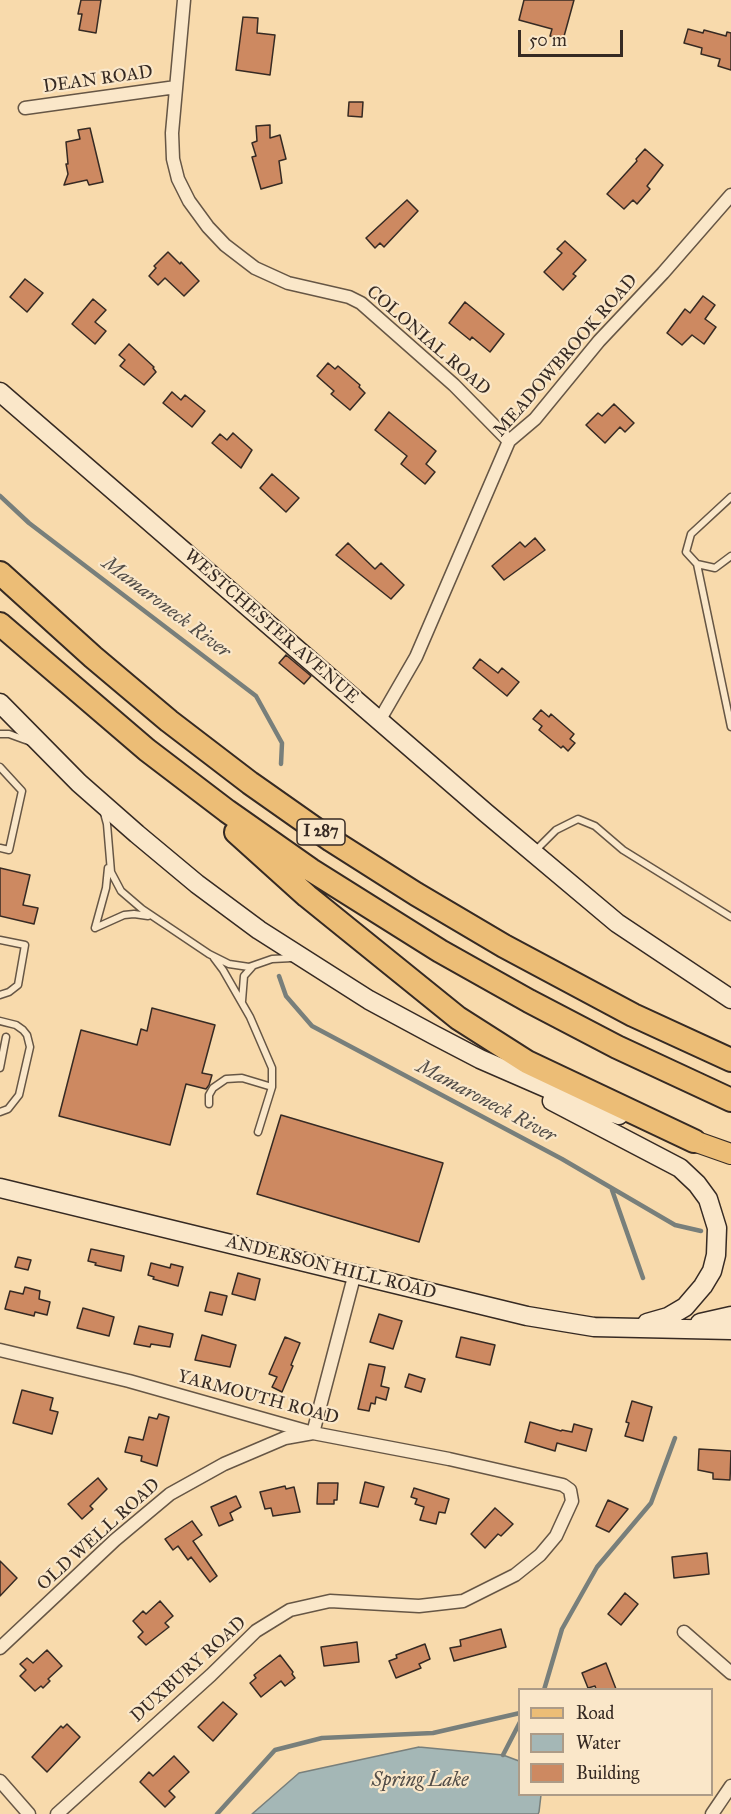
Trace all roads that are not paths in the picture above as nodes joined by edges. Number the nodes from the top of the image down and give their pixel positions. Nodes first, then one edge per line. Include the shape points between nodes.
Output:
1 (184, 0) edge
2 (176, 87) junction
3 (25, 108) dead end
4 (731, 195) edge
5 (0, 392) edge
6 (509, 441) junction
7 (731, 497) edge
8 (730, 558) edge
9 (697, 564) junction
10 (731, 568) edge
11 (0, 573) edge
12 (0, 624) edge
13 (0, 703) edge
14 (379, 721) junction
15 (731, 727) edge
16 (0, 734) edge
17 (42, 747) junction
18 (147, 750) junction
19 (0, 767) edge
20 (99, 801) junction
21 (0, 848) edge
22 (538, 857) junction
23 (108, 862) junction
24 (154, 917) junction
25 (731, 917) edge
26 (0, 940) edge
27 (209, 954) junction
28 (306, 961) junction
29 (254, 966) junction
30 (731, 984) edge
31 (0, 995) edge
32 (731, 999) edge
33 (242, 1002) junction
34 (0, 1022) edge
35 (6, 1037) dead end
36 (679, 1037) junction
37 (731, 1054) edge
38 (480, 1059) junction
39 (731, 1060) edge
40 (0, 1068) edge
41 (272, 1087) junction
42 (731, 1100) edge
43 (209, 1104) dead end
44 (0, 1112) edge
45 (258, 1132) dead end
46 (694, 1141) junction
47 (731, 1154) edge
48 (0, 1188) edge
49 (355, 1273) junction
50 (731, 1316) edge
51 (617, 1328) junction
52 (666, 1329) junction
53 (731, 1330) edge
54 (0, 1350) edge
55 (313, 1433) junction
56 (509, 1473) joint
57 (684, 1632) dead end
58 (0, 1648) edge
59 (731, 1672) edge
60 (0, 1781) edge
61 (731, 1786) edge
62 (29, 1814) edge
63 (57, 1814) edge
64 (712, 1814) edge

1 - 2 street, COLONIAL ROAD
2 - 3 street, DEAN ROAD
2 - 6 street, COLONIAL ROAD via 173,159 189,201 208,227 255,268 288,283 361,303 454,385
4 - 6 street, MEADOWBROOK ROAD via 599,341 535,419
5 - 14 main road, WESTCHESTER AVENUE
6 - 14 street, MEADOWBROOK ROAD via 416,657
7 - 9 lane via 692,534 686,552
8 - 9 lane via 715,568
8 - 10 lane
9 - 15 lane
11 - 36 highway, I 287 via 161,714 290,812 504,946
12 - 18 highway, I 287
13 - 17 main road
14 - 22 main road, WESTCHESTER AVENUE
16 - 17 lane
17 - 20 main road
18 - 42 highway, I 287 via 303,864 440,951 585,1031
18 - 46 highway via 307,896 458,1018 527,1062
19 - 21 lane via 22,791 9,850
20 - 23 lane via 107,824
20 - 28 main road via 196,884
22 - 25 lane via 556,830 578,819 595,826 623,849
22 - 30 main road via 648,935
22 - 32 main road via 617,923
23 - 24 lane via 122,891
23 - 24 lane via 106,888 95,928 124,915
24 - 27 lane
26 - 31 lane via 25,945 18,985
27 - 29 lane via 229,964
27 - 33 lane
28 - 29 lane via 283,957
28 - 38 main road via 369,1000
29 - 33 lane via 244,976
33 - 41 lane via 272,1068
34 - 44 lane via 23,1030 30,1047 19,1095 8,1109
35 - 40 lane
36 - 37 highway
36 - 39 highway, I 287
38 - 46 main road via 572,1099
38 - 51 main road via 561,1107 680,1168 708,1199 717,1242 712,1271 703,1286 685,1307 668,1317
41 - 43 lane via 242,1078 226,1079 213,1088
41 - 45 lane
46 - 47 main road
48 - 49 main road, ANDERSON HILL ROAD
49 - 51 main road, ANDERSON HILL ROAD via 527,1316
49 - 55 street
50 - 52 main road, ANDERSON HILL ROAD
51 - 52 main road, ANDERSON HILL ROAD
52 - 53 main road, ANDERSON HILL ROAD
54 - 55 street, YARMOUTH ROAD via 129,1381
55 - 56 street, YARMOUTH ROAD
55 - 58 street, OLD WELL ROAD via 285,1438 170,1494
56 - 63 street, DUXBURY ROAD via 563,1485 570,1490 572,1501 556,1536 515,1575 463,1601 447,1604 330,1601 290,1610 256,1631
57 - 59 street
60 - 62 street
61 - 64 street

